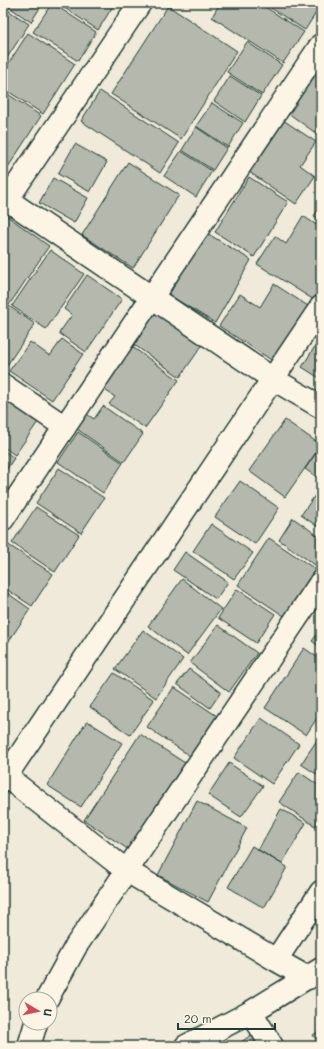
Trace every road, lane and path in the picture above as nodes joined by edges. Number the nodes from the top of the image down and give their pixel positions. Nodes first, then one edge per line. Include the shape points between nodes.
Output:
1 (140, 3) edge
2 (321, 45) edge
3 (5, 199) edge
4 (152, 298) junction
5 (321, 307) edge
6 (273, 379) junction
7 (3, 385) edge
8 (321, 407) edge
9 (65, 427) junction
10 (3, 519) edge
11 (321, 582) edge
12 (4, 775) edge
13 (127, 871) junction
14 (321, 892) edge
15 (276, 960) junction
16 (315, 973) edge
17 (51, 991) edge
18 (251, 1012) junction
19 (34, 1031) edge
20 (29, 1046) edge
21 (186, 1046) edge
22 (272, 1046) edge

1 - 3 street
2 - 4 street
3 - 4 street
4 - 6 street
4 - 9 street
5 - 6 street
6 - 8 street
6 - 12 street
7 - 9 street
9 - 10 street
11 - 13 street
12 - 13 street
13 - 15 street
13 - 17 street via 76,946
14 - 15 street
15 - 16 street
16 - 18 street
18 - 21 street
18 - 22 street
19 - 20 street

